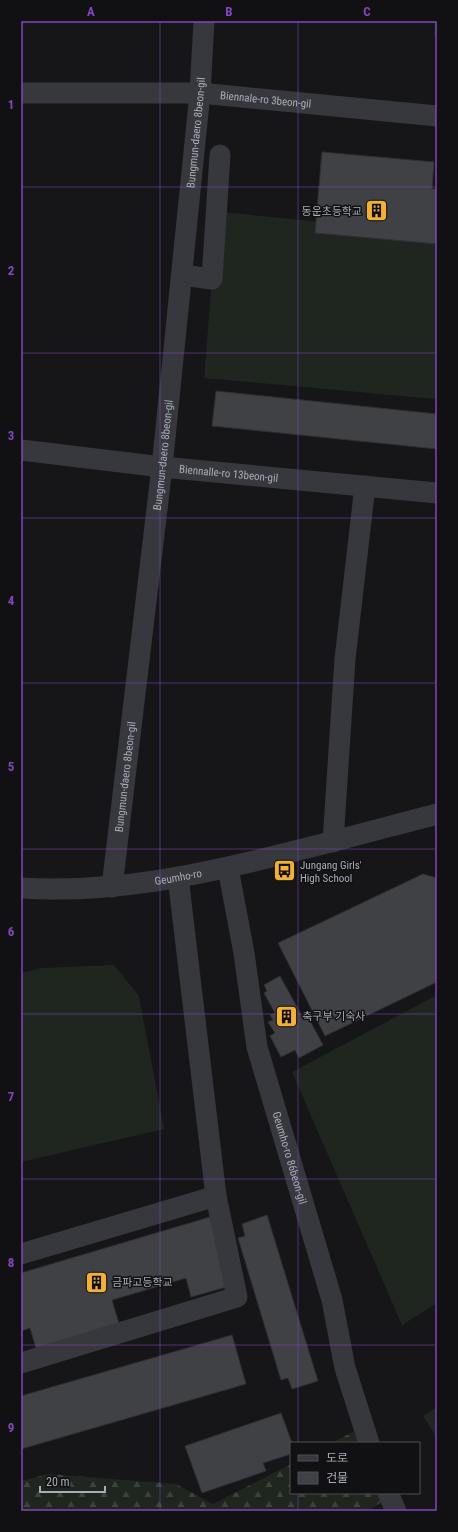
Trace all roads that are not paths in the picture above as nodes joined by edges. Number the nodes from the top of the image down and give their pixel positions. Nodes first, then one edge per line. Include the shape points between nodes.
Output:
1 (204, 21) edge
2 (200, 92) junction
3 (21, 93) edge
4 (437, 116) edge
5 (220, 155) dead end
6 (182, 275) junction
7 (21, 450) edge
8 (162, 466) junction
9 (365, 486) junction
10 (437, 493) edge
11 (437, 814) edge
12 (333, 842) junction
13 (228, 868) junction
14 (178, 878) junction
15 (112, 887) junction
16 (21, 888) edge
17 (216, 1196) junction
18 (21, 1254) edge
19 (21, 1364) edge
20 (369, 1442) edge
21 (388, 1494) edge
22 (396, 1511) edge

1 - 2 street, Bungmun-daero 8beon-gil
2 - 3 street, Biennale-ro 3beon-gil
2 - 4 street, Biennale-ro 3beon-gil
2 - 6 street, Bungmun-daero 8beon-gil
5 - 6 street via 212,279
6 - 8 street, Bungmun-daero 8beon-gil
7 - 8 street, Biennalle-ro 13beon-gil
8 - 9 street, Biennalle-ro 13beon-gil
8 - 15 street, Bungmun-daero 8beon-gil
9 - 10 street, Biennalle-ro 13beon-gil
9 - 12 street via 345,659
11 - 12 street, Geumho-ro
12 - 13 street, Geumho-ro
13 - 14 street, Geumho-ro
13 - 20 street, Geumho-ro 86beon-gil via 244,953 257,1047 332,1300 345,1368
14 - 15 street, Geumho-ro
14 - 17 street
15 - 16 street, Geumho-ro
17 - 18 street
17 - 19 street via 237,1297
21 - 22 street

